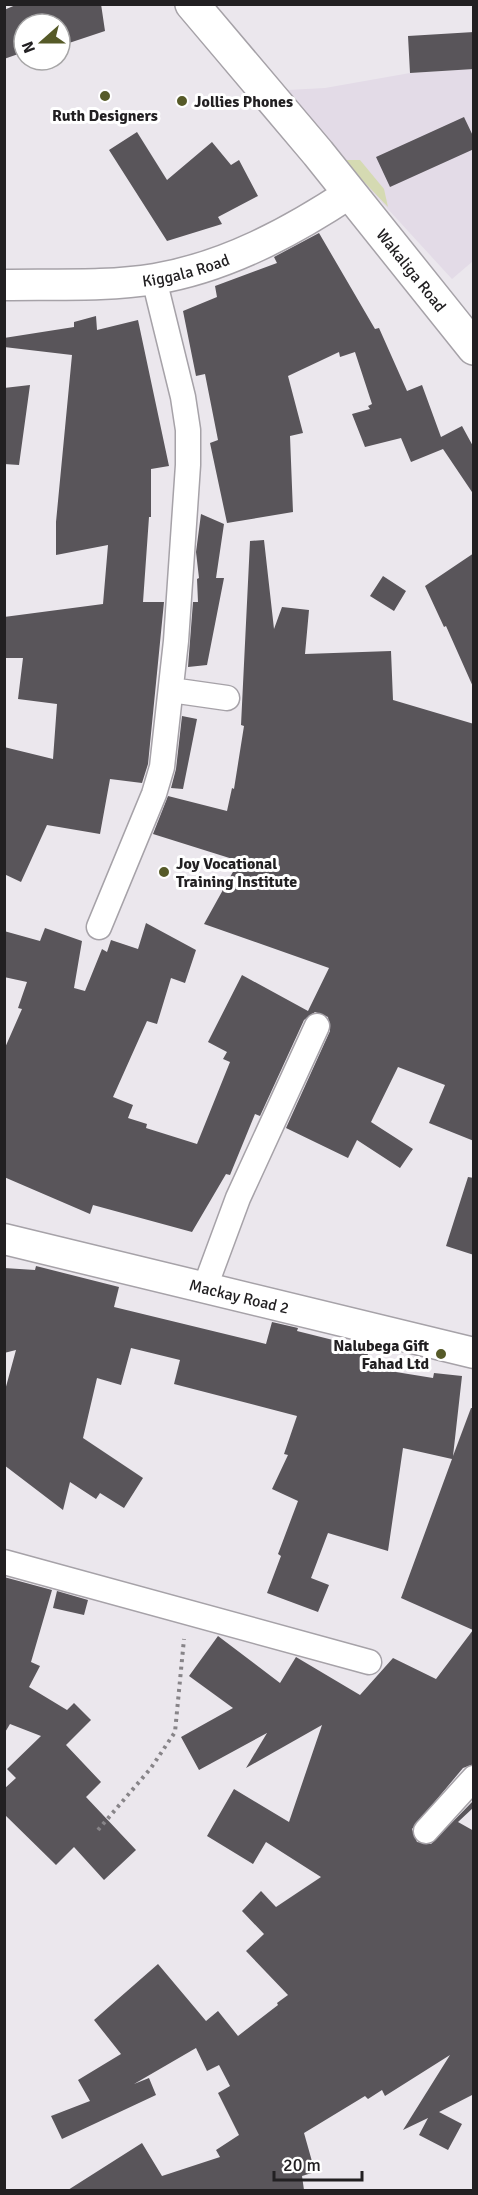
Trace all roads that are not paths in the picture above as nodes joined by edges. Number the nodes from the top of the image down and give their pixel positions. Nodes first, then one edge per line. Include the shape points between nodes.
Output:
1 (192, 4) edge
2 (350, 193) junction
3 (154, 279) junction
4 (4, 285) edge
5 (474, 348) edge
6 (171, 690) junction
7 (227, 698) dead end
8 (99, 927) dead end
9 (318, 1026) dead end
10 (4, 1239) edge
11 (205, 1287) junction
12 (474, 1353) edge
13 (4, 1562) edge
14 (369, 1662) dead end
15 (474, 1778) edge
16 (426, 1831) dead end

1 - 2 main road, Wakaliga Road
2 - 3 street, Kiggala Road via 302,225 247,250 195,270
2 - 5 main road, Wakaliga Road
3 - 4 street, Kiggala Road
3 - 6 street via 188,430
6 - 7 street
6 - 8 street via 162,767 154,794
9 - 11 street via 238,1198
10 - 11 street, Mackay Road 2
11 - 12 street, Mackay Road 2
13 - 14 street
15 - 16 street

